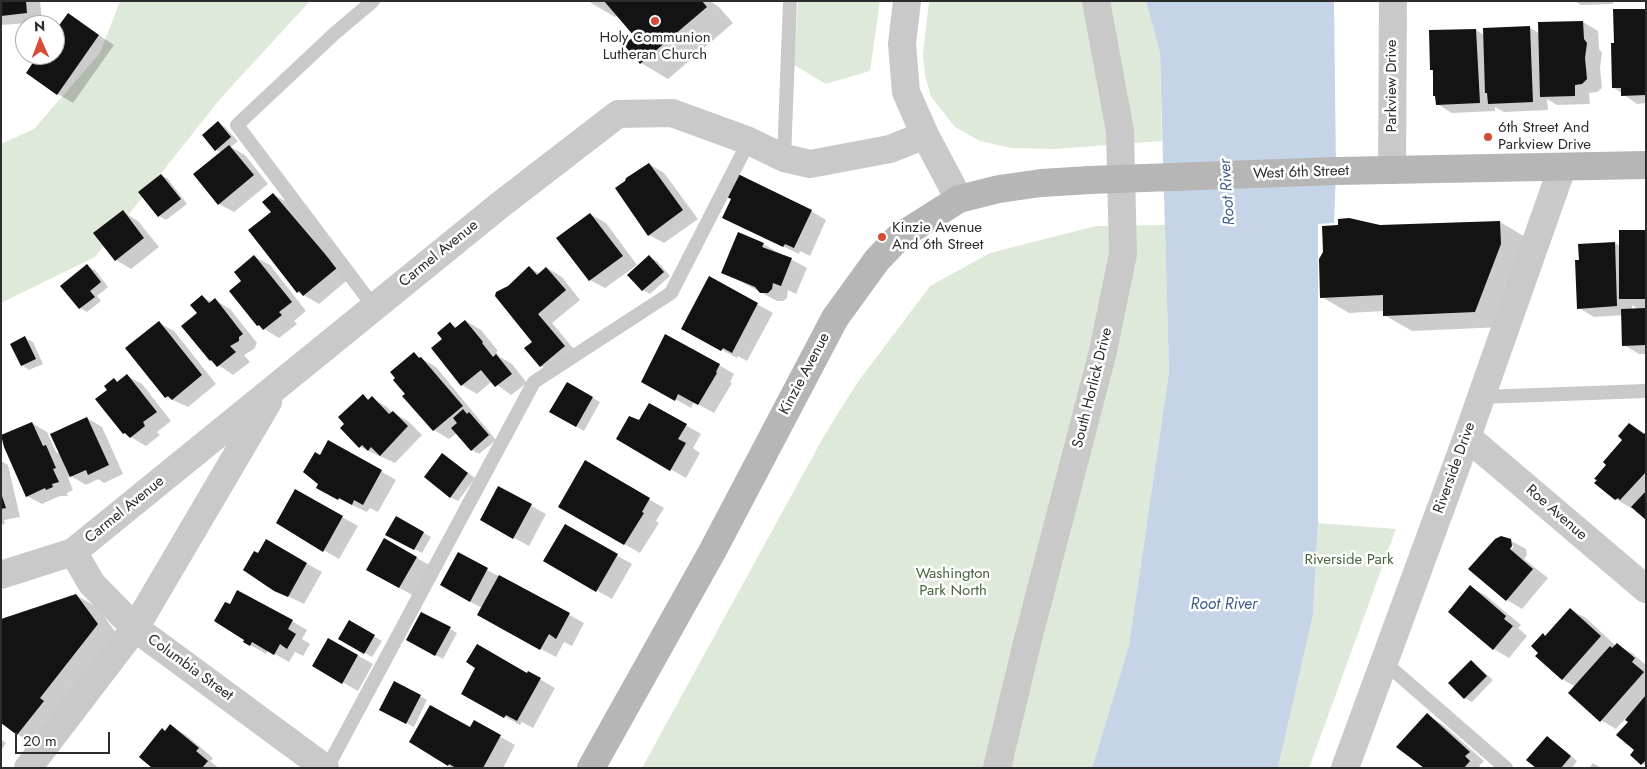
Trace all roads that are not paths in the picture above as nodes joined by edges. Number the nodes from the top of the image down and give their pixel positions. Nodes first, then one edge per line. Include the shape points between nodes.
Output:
1 (373, 1) edge
2 (790, 1) edge
3 (907, 1) edge
4 (1096, 1) edge
5 (1393, 1) edge
6 (925, 135) junction
7 (748, 142) junction
8 (784, 158) junction
9 (1646, 165) edge
10 (1562, 168) junction
11 (1392, 170) junction
12 (958, 199) junction
13 (374, 307) junction
14 (277, 386) junction
15 (1646, 391) edge
16 (1481, 398) junction
17 (1467, 437) junction
18 (73, 552) junction
19 (1, 575) edge
20 (1646, 590) edge
21 (135, 628) junction
22 (1384, 662) junction
23 (28, 768) edge
24 (326, 768) edge
25 (591, 768) edge
26 (997, 768) edge
27 (1345, 768) edge
28 (1506, 768) edge

1 - 13 lane via 237,125
2 - 8 lane
3 - 6 street via 902,44 906,92
4 - 26 street, South Horlick Drive via 1120,131 1123,254 1103,351
5 - 11 street, Parkview Drive
6 - 8 street, Carmel Avenue via 890,149 810,164
6 - 12 street
7 - 8 street, Carmel Avenue
7 - 13 street, Carmel Avenue via 672,113 618,114
7 - 24 lane via 671,293 534,382
9 - 10 street, West 6th Street
10 - 11 street, West 6th Street
10 - 16 street, Riverside Drive
11 - 12 street, West 6th Street, bridge via 1041,183
12 - 25 street, Kinzie Avenue via 899,238 877,260 835,318 713,550
13 - 14 street, Carmel Avenue
14 - 18 street, Carmel Avenue
14 - 21 street
15 - 16 lane
16 - 17 street, Riverside Drive
17 - 20 street, Roe Avenue
17 - 22 street, Riverside Drive
18 - 19 street, Carmel Avenue
18 - 21 street, Columbia Street via 92,584
21 - 23 street
21 - 24 street, Columbia Street
22 - 27 street, Riverside Drive
22 - 28 lane

